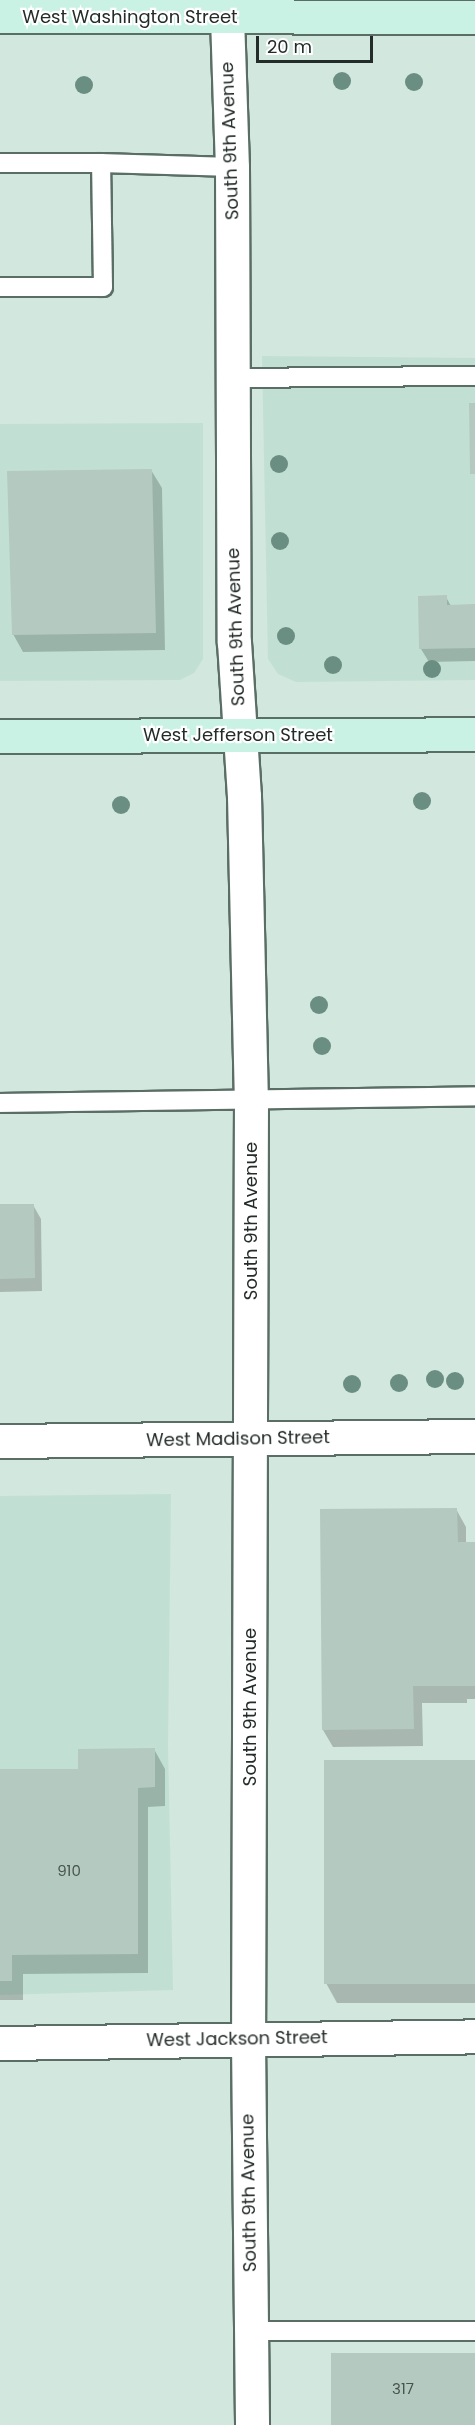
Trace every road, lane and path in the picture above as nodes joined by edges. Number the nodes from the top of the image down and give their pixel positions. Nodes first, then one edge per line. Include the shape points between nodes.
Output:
1 (0, 16) edge
2 (227, 17) junction
3 (475, 17) edge
4 (0, 163) edge
5 (101, 163) junction
6 (232, 167) junction
7 (0, 287) edge
8 (475, 376) edge
9 (232, 378) junction
10 (475, 734) edge
11 (0, 736) edge
12 (240, 736) junction
13 (475, 1096) edge
14 (251, 1100) junction
15 (0, 1103) edge
16 (475, 1436) edge
17 (251, 1439) junction
18 (0, 1441) edge
19 (475, 2036) edge
20 (248, 2040) junction
21 (0, 2043) edge
22 (251, 2331) junction
23 (475, 2331) edge
24 (252, 2425) edge

1 - 2 main road, West Washington Street
2 - 3 main road, West Washington Street
2 - 6 street, South 9th Avenue
4 - 5 lane
5 - 6 lane
5 - 7 lane via 103,287
6 - 9 street, South 9th Avenue
8 - 9 lane
9 - 12 street, South 9th Avenue via 234,642
10 - 12 main road, West Jefferson Street
11 - 12 main road, West Jefferson Street
12 - 14 street, South 9th Avenue
13 - 14 lane
14 - 15 lane
14 - 17 street, South 9th Avenue
16 - 17 street, West Madison Street
17 - 18 street, West Madison Street
17 - 20 street, South 9th Avenue
19 - 20 street, West Jackson Street
20 - 21 street, West Jackson Street
20 - 22 street, South 9th Avenue
22 - 23 lane
22 - 24 street, South 9th Avenue

